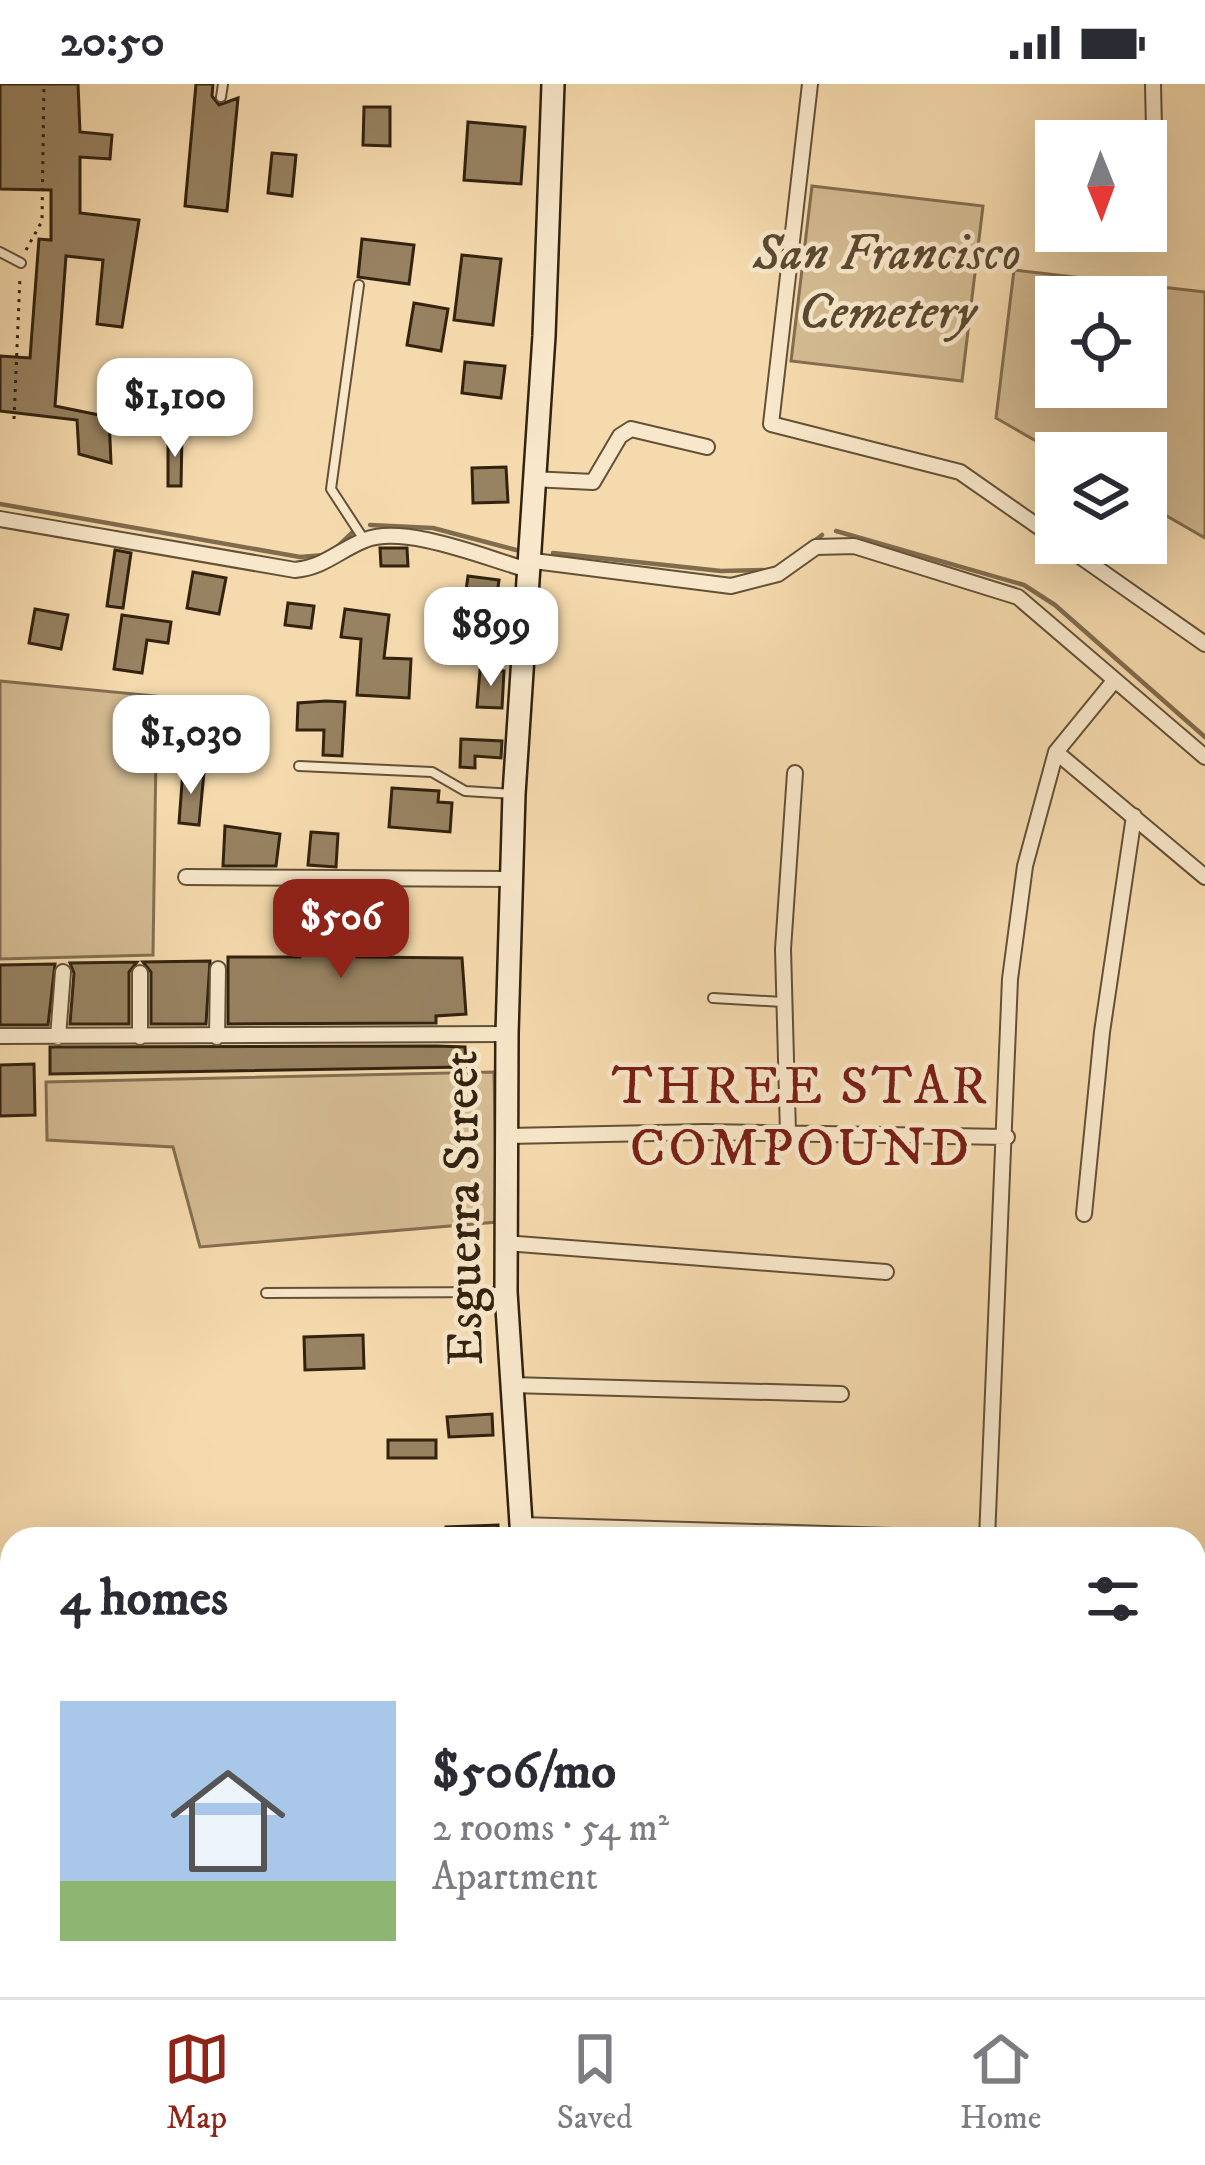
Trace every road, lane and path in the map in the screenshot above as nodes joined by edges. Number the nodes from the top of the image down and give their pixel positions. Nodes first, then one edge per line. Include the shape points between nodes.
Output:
1 (44, 84) edge
2 (223, 84) edge
3 (553, 84) edge
4 (809, 84) edge
5 (1153, 84) edge
6 (221, 97) dead end
7 (1154, 120) edge
8 (0, 252) edge
9 (20, 263) junction
10 (359, 284) dead end
11 (14, 419) dead end
12 (707, 447) dead end
13 (532, 479) junction
14 (0, 519) edge
15 (1035, 524) edge
16 (364, 540) junction
17 (526, 564) junction
18 (1092, 564) edge
19 (1205, 644) edge
20 (1114, 681) junction
21 (1056, 752) junction
22 (1205, 757) edge
23 (299, 766) dead end
24 (795, 773) dead end
25 (514, 794) junction
26 (1134, 816) junction
27 (186, 877) dead end
28 (511, 878) junction
29 (1205, 878) edge
30 (218, 969) dead end
31 (63, 971) dead end
32 (140, 973) dead end
33 (713, 998) dead end
34 (784, 1002) junction
35 (507, 1034) junction
36 (0, 1036) edge
37 (58, 1036) junction
38 (140, 1037) junction
39 (217, 1037) junction
40 (788, 1133) junction
41 (507, 1136) junction
42 (1007, 1137) junction
43 (1084, 1214) dead end
44 (506, 1244) junction
45 (886, 1272) dead end
46 (266, 1292) dead end
47 (506, 1292) junction
48 (511, 1385) junction
49 (841, 1394) dead end
50 (522, 1527) edge
51 (991, 1527) edge

1 - 9 path via 42,221
2 - 6 lane
3 - 13 main road, Esguerra Street
4 - 15 street via 771,424 961,472
5 - 7 street
8 - 9 lane
9 - 11 path
10 - 16 lane via 331,489
12 - 13 street via 632,429 593,482
13 - 17 main road, Esguerra Street
14 - 16 street via 295,571 318,568
16 - 17 street via 422,540
17 - 20 street via 731,586 778,574 816,547 854,546 1018,597
17 - 25 main road, Esguerra Street
18 - 19 street
20 - 21 street
20 - 22 street
21 - 26 street
21 - 42 street via 1025,866 1010,979
23 - 25 lane via 432,772 464,791
24 - 34 street
25 - 28 main road, Esguerra Street
26 - 29 street
26 - 43 street
27 - 28 street
28 - 35 main road, Esguerra Street
30 - 39 street
31 - 37 street
32 - 38 street
33 - 34 lane
34 - 40 street
35 - 39 street
35 - 41 main road, Esguerra Street
36 - 37 street
37 - 38 street
38 - 39 street
40 - 41 street
40 - 42 street
41 - 44 main road, Esguerra Street
42 - 51 street
44 - 45 street
44 - 47 main road, Esguerra Street
46 - 47 lane
47 - 48 main road, Esguerra Street
48 - 49 street
48 - 50 main road, Esguerra Street

